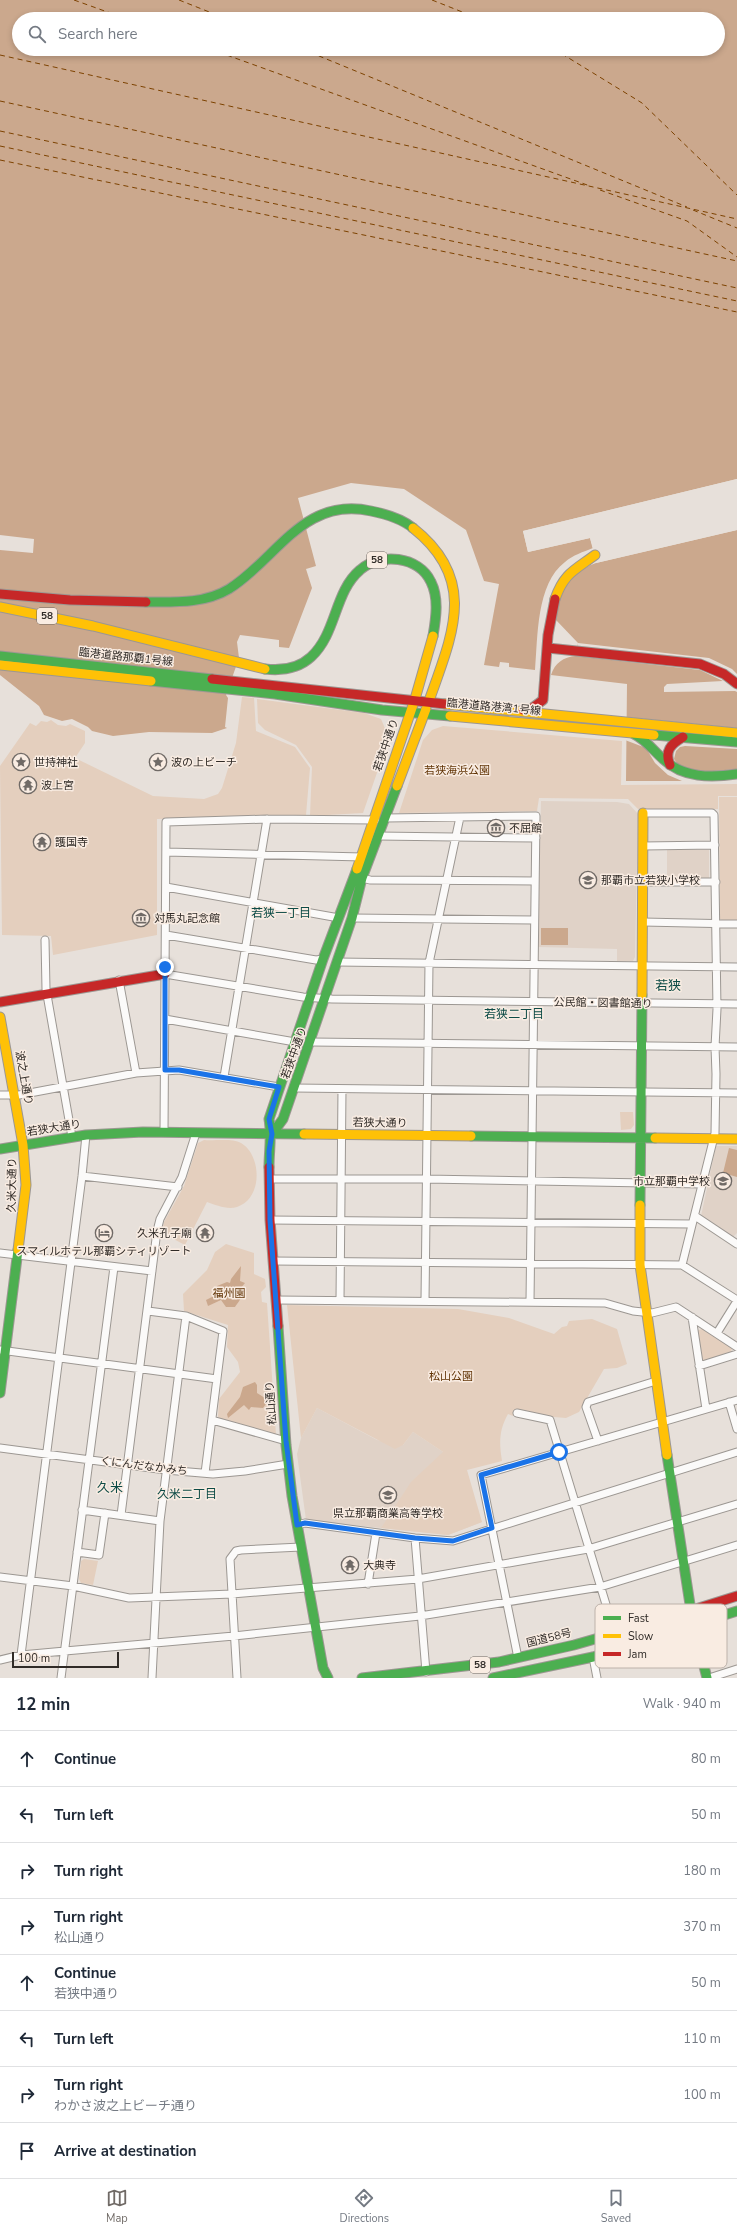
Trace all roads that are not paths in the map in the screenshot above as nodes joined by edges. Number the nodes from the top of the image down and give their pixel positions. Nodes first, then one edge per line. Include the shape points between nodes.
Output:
1 (594, 555) dead end
2 (0, 594) edge
3 (0, 607) edge
4 (548, 648) junction
5 (0, 656) edge
6 (0, 665) edge
7 (737, 684) edge
8 (249, 687) junction
9 (542, 700) junction
10 (428, 701) junction
11 (413, 706) junction
12 (517, 710) junction
13 (424, 713) junction
14 (563, 717) junction
15 (614, 726) junction
16 (630, 732) junction
17 (737, 733) edge
18 (683, 737) junction
19 (737, 742) edge
20 (671, 767) junction
21 (737, 774) edge
22 (643, 813) joint
23 (460, 817) junction
24 (386, 818) junction
25 (268, 819) junction
26 (375, 820) junction
27 (378, 836) junction
28 (455, 838) junction
29 (536, 838) junction
30 (715, 845) junction
31 (643, 846) junction
32 (166, 852) junction
33 (262, 854) junction
34 (362, 857) junction
35 (359, 877) junction
36 (446, 881) junction
37 (535, 881) junction
38 (643, 882) junction
39 (716, 882) junction
40 (166, 887) junction
41 (253, 902) junction
42 (339, 918) junction
43 (352, 918) junction
44 (438, 919) junction
45 (534, 920) junction
46 (643, 922) junction
47 (714, 923) junction
48 (737, 924) edge
49 (166, 935) junction
50 (45, 940) dead end
51 (245, 948) junction
52 (324, 959) junction
53 (337, 962) junction
54 (429, 963) junction
55 (533, 964) junction
56 (642, 966) junction
57 (716, 967) junction
58 (737, 967) edge
59 (165, 974) junction
60 (119, 980) junction
61 (239, 986) junction
62 (46, 993) junction
63 (310, 998) junction
64 (325, 999) junction
65 (428, 1001) junction
66 (0, 1002) edge
67 (533, 1002) junction
68 (642, 1004) junction
69 (717, 1004) junction
70 (737, 1004) edge
71 (0, 1017) edge
72 (165, 1019) junction
73 (231, 1029) junction
74 (295, 1042) junction
75 (311, 1042) junction
76 (428, 1044) junction
77 (532, 1045) junction
78 (642, 1046) junction
79 (715, 1047) junction
80 (737, 1047) edge
81 (165, 1070) junction
82 (136, 1073) junction
83 (224, 1077) junction
84 (63, 1087) junction
85 (279, 1087) junction
86 (294, 1088) junction
87 (342, 1089) junction
88 (427, 1090) junction
89 (532, 1090) junction
90 (640, 1092) junction
91 (716, 1093) junction
92 (737, 1093) edge
93 (14, 1094) junction
94 (0, 1095) edge
95 (164, 1132) junction
96 (196, 1133) junction
97 (272, 1134) junction
98 (86, 1135) junction
99 (342, 1135) junction
100 (427, 1136) junction
101 (72, 1137) junction
102 (531, 1137) junction
103 (641, 1138) junction
104 (714, 1139) junction
105 (737, 1139) edge
106 (23, 1145) junction
107 (0, 1149) edge
108 (82, 1176) junction
109 (269, 1179) junction
110 (342, 1179) junction
111 (426, 1179) junction
112 (531, 1181) junction
113 (640, 1183) junction
114 (702, 1184) junction
115 (178, 1187) junction
116 (270, 1220) junction
117 (341, 1220) junction
118 (694, 1220) junction
119 (425, 1222) junction
120 (530, 1223) junction
121 (639, 1223) junction
122 (737, 1244) edge
123 (0, 1253) edge
124 (18, 1255) junction
125 (273, 1261) junction
126 (340, 1261) junction
127 (71, 1262) junction
128 (425, 1262) junction
129 (530, 1264) junction
130 (640, 1265) junction
131 (682, 1265) junction
132 (114, 1267) junction
133 (152, 1272) junction
134 (276, 1300) junction
135 (340, 1300) junction
136 (737, 1300) edge
137 (425, 1301) junction
138 (530, 1302) junction
139 (148, 1311) junction
140 (646, 1312) junction
141 (186, 1316) junction
142 (692, 1317) junction
143 (717, 1333) junction
144 (737, 1347) edge
145 (3, 1350) edge
146 (737, 1354) edge
147 (59, 1358) junction
148 (102, 1363) junction
149 (699, 1366) junction
150 (140, 1368) junction
151 (179, 1374) junction
152 (217, 1379) junction
153 (656, 1381) junction
154 (0, 1393) edge
155 (737, 1400) edge
156 (729, 1402) junction
157 (706, 1409) junction
158 (517, 1413) dead end
159 (212, 1420) junction
160 (663, 1423) junction
161 (737, 1429) edge
162 (286, 1441) junction
163 (598, 1441) junction
164 (0, 1448) edge
165 (559, 1452) junction
166 (737, 1452) edge
167 (46, 1454) junction
168 (89, 1459) junction
169 (288, 1464) junction
170 (128, 1465) junction
171 (166, 1470) junction
172 (205, 1473) junction
173 (670, 1473) junction
174 (574, 1502) junction
175 (737, 1504) edge
176 (82, 1510) junction
177 (105, 1513) junction
178 (121, 1515) junction
179 (160, 1521) junction
180 (677, 1522) junction
181 (297, 1525) junction
182 (492, 1528) junction
183 (376, 1533) junction
184 (415, 1538) junction
185 (737, 1546) edge
186 (301, 1547) junction
187 (588, 1549) junction
188 (77, 1552) junction
189 (683, 1562) junction
190 (499, 1565) junction
191 (0, 1577) edge
192 (418, 1579) junction
193 (30, 1580) junction
194 (368, 1584) junction
195 (73, 1586) junction
196 (600, 1587) junction
197 (309, 1589) junction
198 (232, 1594) junction
199 (737, 1596) edge
200 (156, 1598) junction
201 (506, 1603) junction
202 (605, 1604) edge
203 (690, 1604) edge
204 (711, 1604) edge
205 (737, 1611) edge
206 (727, 1614) edge
207 (420, 1616) junction
208 (315, 1628) junction
209 (234, 1636) junction
210 (595, 1639) edge
211 (154, 1642) junction
212 (65, 1651) junction
213 (21, 1655) junction
214 (593, 1657) joint
215 (518, 1658) junction
216 (0, 1660) edge
217 (322, 1668) junction
218 (595, 1668) edge
219 (595, 1668) edge
220 (705, 1668) edge
221 (737, 1669) edge
222 (426, 1672) junction
223 (61, 1678) edge
224 (152, 1678) edge
225 (237, 1678) edge
226 (321, 1678) edge
227 (328, 1678) edge
228 (362, 1678) edge
229 (493, 1678) edge
230 (597, 1678) edge
231 (708, 1678) edge

1 - 4 main road via 572,570 559,585 552,610
2 - 10 main road, 58 via 94,602 180,602 214,596 242,578 296,528 328,512 363,508 393,515 423,534 443,560 453,587 456,611 451,636
3 - 11 main road, 58 via 93,626 253,667 284,670 311,658 327,636 345,589 356,573 377,560 402,560 418,567 425,574 436,598 432,643
4 - 7 main road via 700,664 724,674
4 - 9 main road
5 - 8 main road, 臨港道路那覇1号線
6 - 8 main road, 臨港道路那覇1号線
8 - 11 main road, 臨港道路港湾1号線
8 - 11 main road, 臨港道路港湾1号線 via 312,689
9 - 12 main road via 531,709
9 - 14 main road via 552,712
10 - 11 main road, 臨港道路港湾1号線
10 - 12 main road, 臨港道路港湾1号線
10 - 13 main road, 若狭中通り
11 - 13 main road, 臨港道路港湾1号線
11 - 26 main road, 若狭中通り
12 - 14 main road, 臨港道路港湾1号線
13 - 15 main road, 臨港道路港湾1号線
13 - 24 main road, 若狭中通り
14 - 15 main road, 臨港道路港湾1号線
15 - 16 main road, 臨港道路港湾1号線
15 - 17 main road, 臨港道路港湾1号線
16 - 18 main road, 臨港道路港湾1号線
16 - 20 main road via 650,744
18 - 19 main road, 臨港道路港湾1号線
18 - 20 main road via 674,741 668,748 666,756
20 - 21 main road via 688,774
22 - 30 street via 712,813
22 - 31 main road
23 - 24 street
23 - 28 street
23 - 29 street via 536,816
24 - 27 main road, 若狭中通り
25 - 26 street
25 - 32 street via 166,822
25 - 33 street
26 - 34 main road, 若狭中通り
27 - 28 street
27 - 35 main road, 若狭中通り
28 - 29 street
28 - 36 street
29 - 37 street
30 - 31 street
30 - 39 street
31 - 38 main road
32 - 33 street
32 - 40 street
33 - 34 street
33 - 41 street
34 - 35 main road, 若狭中通り
35 - 36 street via 370,880
35 - 42 main road, 若狭中通り
35 - 43 main road, 若狭中通り
36 - 37 street
36 - 44 street
37 - 45 street
38 - 39 street
38 - 46 main road
39 - 47 street
40 - 41 street
40 - 49 street
41 - 42 street
41 - 51 street
42 - 52 main road, 若狭中通り
43 - 44 street
43 - 53 main road, 若狭中通り
44 - 45 street
44 - 54 street
45 - 55 street
46 - 47 street
46 - 56 main road
47 - 48 street
47 - 57 street via 717,940
49 - 51 street
49 - 59 street
50 - 62 street
51 - 52 street via 316,960
51 - 61 street
52 - 63 main road, 若狭中通り
53 - 54 street
53 - 64 main road, 若狭中通り
54 - 55 street
54 - 65 street
55 - 56 street
55 - 67 street
56 - 57 street
56 - 68 main road
57 - 58 street
57 - 69 street
59 - 60 main road
59 - 61 street, 公民館・図書館通り
59 - 72 street
60 - 62 main road
60 - 82 street
61 - 63 street, 公民館・図書館通り
61 - 73 street
62 - 66 main road
62 - 84 street
63 - 64 street, 公民館・図書館通り
63 - 74 main road, 若狭中通り
64 - 65 street, 公民館・図書館通り
64 - 75 main road, 若狭中通り
65 - 67 street, 公民館・図書館通り
65 - 76 street
67 - 68 street, 公民館・図書館通り
67 - 77 street
68 - 69 street, 公民館・図書館通り
68 - 78 main road
69 - 70 street, 公民館・図書館通り
69 - 79 street
71 - 93 main road, 波之上通り
72 - 73 street
72 - 81 street
73 - 74 street
73 - 83 street
74 - 85 main road, 若狭中通り
75 - 76 street
75 - 86 main road, 若狭中通り
76 - 77 street
76 - 88 street
77 - 78 street
77 - 89 street
78 - 79 street
78 - 90 main road
79 - 80 street
79 - 91 street
81 - 82 street
81 - 83 street
81 - 95 street
82 - 84 street
83 - 85 street
84 - 93 street
84 - 101 street
85 - 97 main road, 若狭中通り via 269,1119
86 - 87 street
86 - 97 main road, 若狭中通り via 283,1119
87 - 88 street
87 - 99 street
88 - 89 street
88 - 100 street
89 - 90 street
89 - 102 street
90 - 91 street
90 - 103 main road
91 - 92 street
91 - 104 street
93 - 94 street
93 - 106 main road, 波之上通り
95 - 96 main road, 若狭大通り
95 - 98 main road, 若狭大通り
96 - 97 main road, 若狭大通り
96 - 115 street
97 - 99 main road, 若狭大通り
97 - 109 main road, 松山通り
98 - 101 main road, 若狭大通り
98 - 108 street
99 - 100 main road, 若狭大通り
99 - 110 street
100 - 102 main road, 若狭大通り
100 - 111 street
101 - 106 main road, 若狭大通り
102 - 103 main road, 若狭大通り
102 - 112 street
103 - 104 main road, 若狭大通り
103 - 113 main road
104 - 105 main road, 若狭大通り
104 - 114 street
106 - 107 main road, 若狭大通り
106 - 124 main road, 久米大通り via 26,1194
108 - 115 street
108 - 127 street
109 - 110 street
109 - 116 main road, 松山通り
110 - 111 street
110 - 117 street
111 - 112 street
111 - 119 street
112 - 113 street
112 - 120 street
113 - 114 street
113 - 121 main road
114 - 118 street
115 - 133 street via 160,1218
116 - 117 street
116 - 125 main road, 松山通り
117 - 119 street
117 - 126 street
118 - 121 street
118 - 122 street
118 - 131 street
119 - 120 street
119 - 128 street
120 - 121 street
120 - 129 street
121 - 130 main road
123 - 124 street
124 - 127 street
124 - 145 main road, 久米大通り
125 - 126 street
125 - 134 main road, 松山通り
126 - 128 street
126 - 135 street
127 - 132 street
127 - 147 street
128 - 129 street
128 - 137 street
129 - 130 street
129 - 138 street
130 - 131 street
130 - 140 main road
131 - 136 street
132 - 133 street
132 - 148 street
133 - 139 street
134 - 135 street
134 - 162 main road, 松山通り
135 - 137 street
136 - 143 street
137 - 138 street
138 - 140 street via 605,1303
139 - 141 street
139 - 150 street
140 - 142 street via 676,1307
140 - 153 main road
141 - 151 street
141 - 152 street via 223,1331
142 - 143 street
142 - 149 street
143 - 144 street
145 - 147 street
145 - 154 main road, 久米大通り
146 - 149 street
147 - 148 street
147 - 167 street
148 - 150 street
148 - 168 street
149 - 157 street
150 - 151 street
150 - 170 street
151 - 152 street
151 - 171 street
152 - 159 street
153 - 160 main road
153 - 163 street via 588,1402 586,1408
155 - 156 street
156 - 157 street
156 - 161 street
157 - 160 street
158 - 165 street via 550,1420
159 - 162 street
159 - 172 street
160 - 163 street
160 - 173 main road
162 - 169 main road, 松山通り
163 - 165 street
164 - 167 street, くにんだなかみち
165 - 174 street
165 - 182 street via 481,1475
166 - 173 street
167 - 168 street, くにんだなかみち
167 - 193 street
168 - 170 street, くにんだなかみち
168 - 176 street
169 - 172 street, くにんだなかみち via 245,1471
169 - 181 main road, 松山通り
170 - 171 street, くにんだなかみち
170 - 178 street
171 - 172 street, くにんだなかみち
171 - 179 street
173 - 174 street
173 - 180 main road
174 - 182 street
174 - 187 street
175 - 180 street
176 - 177 street
176 - 188 street
177 - 178 street
177 - 188 street via 99,1555
178 - 179 street
179 - 200 street
180 - 187 street
180 - 189 main road
181 - 183 street via 305,1523
181 - 186 main road, 松山通り
182 - 184 street via 453,1541
182 - 190 street
183 - 184 street
183 - 194 street
184 - 192 street
185 - 189 street
186 - 197 main road, 松山通り
186 - 198 street via 236,1551 230,1558
187 - 190 street
187 - 196 street
188 - 195 street
189 - 196 street
189 - 203 main road
190 - 192 street
190 - 201 street
191 - 193 street
192 - 194 street
192 - 207 street
193 - 195 street
193 - 213 street
194 - 197 street
195 - 200 street via 122,1598
195 - 212 street
196 - 201 street
196 - 202 street
197 - 198 street
197 - 208 main road, 松山通り
198 - 200 street
198 - 209 street
199 - 204 main road, 国道58号 / 58
200 - 211 street
201 - 207 street
201 - 215 street
205 - 206 main road, 58
207 - 208 street
207 - 222 street
208 - 209 street
208 - 217 main road, 松山通り
209 - 211 street
209 - 225 street
210 - 215 main road, 国道58号 / 58
211 - 212 street
211 - 224 street
212 - 213 street
212 - 223 street
213 - 216 street
214 - 219 street
214 - 229 main road, 58
215 - 222 main road, 国道58号 / 58
217 - 226 main road
217 - 227 main road
218 - 230 street
220 - 231 main road
221 - 231 street
222 - 228 main road, 国道58号 / 58

